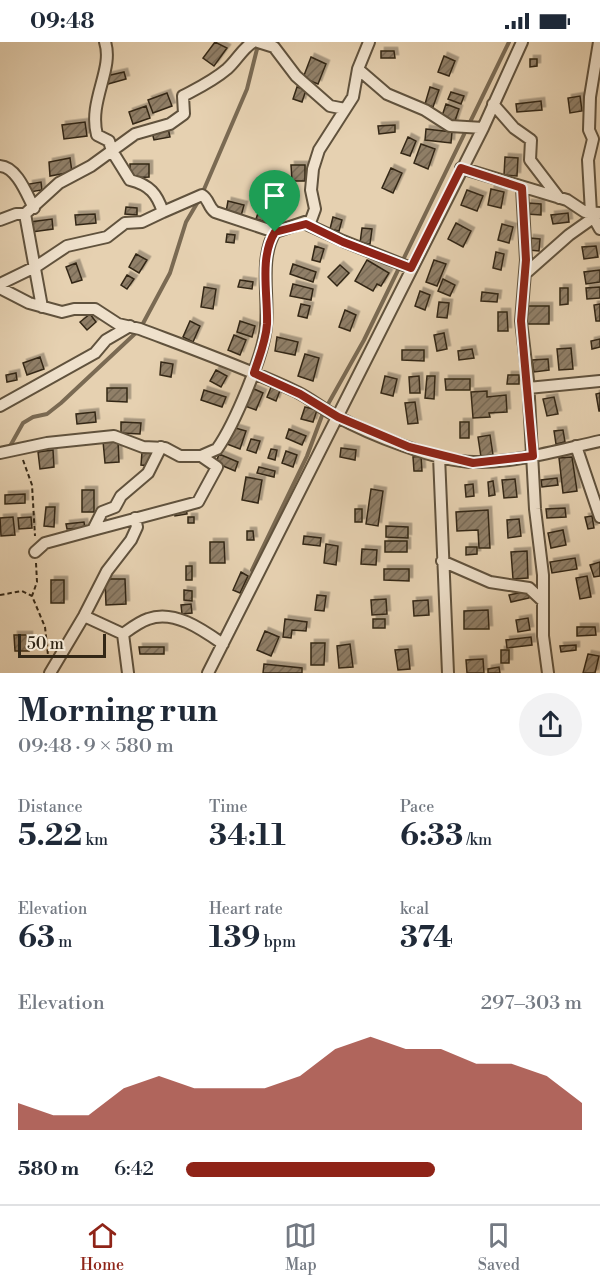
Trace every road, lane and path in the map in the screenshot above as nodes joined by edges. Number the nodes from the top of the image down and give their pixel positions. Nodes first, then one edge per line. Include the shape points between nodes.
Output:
1 (105, 42) edge
2 (253, 42) edge
3 (258, 42) edge
4 (369, 42) edge
5 (522, 42) edge
6 (599, 42) edge
7 (274, 45) edge
8 (358, 69) junction
9 (492, 104) junction
10 (345, 110) junction
11 (483, 128) junction
12 (112, 151) junction
13 (0, 166) edge
14 (461, 168) junction
15 (595, 170) edge
16 (522, 188) junction
17 (559, 198) junction
18 (30, 211) junction
19 (163, 212) junction
20 (595, 215) edge
21 (0, 220) edge
22 (306, 224) junction
23 (600, 229) edge
24 (275, 232) junction
25 (37, 266) junction
26 (411, 268) junction
27 (526, 273) junction
28 (0, 286) edge
29 (42, 307) junction
30 (130, 326) junction
31 (254, 373) junction
32 (600, 381) edge
33 (528, 388) junction
34 (0, 406) edge
35 (338, 417) junction
36 (600, 441) edge
37 (576, 446) junction
38 (160, 447) junction
39 (0, 453) edge
40 (201, 456) junction
41 (439, 456) junction
42 (533, 456) junction
43 (135, 518) junction
44 (600, 518) edge
45 (93, 530) junction
46 (35, 552) dead end
47 (442, 561) junction
48 (0, 595) edge
49 (32, 596) dead end
50 (543, 601) junction
51 (84, 616) junction
52 (123, 634) junction
53 (224, 644) junction
54 (50, 673) edge
55 (128, 673) edge
56 (208, 673) edge
57 (448, 673) edge
58 (548, 673) edge

1 - 12 street via 109,54 94,104 94,127 97,135 109,141
2 - 12 street via 229,68 183,96 184,114 178,120 135,134
3 - 7 street
4 - 8 street
5 - 9 street
6 - 15 street via 590,97 589,130 593,139 588,153
7 - 10 street via 296,76 330,106
8 - 10 street via 353,97
8 - 11 street via 387,94 450,126
9 - 11 street
9 - 17 street via 531,140 531,160
10 - 22 street via 319,150 311,190 315,209
11 - 14 street
12 - 18 street via 59,183
12 - 19 street via 130,180 146,185 157,195
13 - 18 street via 14,174
14 - 16 street
14 - 26 street
15 - 20 street
16 - 17 street
16 - 27 street
17 - 20 street
18 - 21 street
18 - 25 street
19 - 24 street via 202,195 215,212
19 - 25 street via 142,222 125,223 107,237 67,246
20 - 23 street
20 - 27 street
22 - 24 street
22 - 26 street
24 - 31 street via 270,240 265,284 266,331
25 - 28 street
25 - 29 street
26 - 35 street
27 - 33 street via 521,321
28 - 29 street
29 - 30 street via 62,312 95,309 118,324
30 - 31 street
30 - 34 street via 106,340 95,353
31 - 35 street
31 - 40 street via 221,445 215,452
32 - 33 street
33 - 42 street
35 - 41 street
35 - 53 street
36 - 37 street
37 - 42 street
37 - 44 street
38 - 39 street via 143,447 114,435
38 - 40 street via 180,456
38 - 45 street via 148,473 121,496 115,507 102,512
40 - 43 street via 217,467 198,502
41 - 42 street via 473,463
41 - 47 street
42 - 50 street
43 - 45 street
43 - 51 street via 137,527 131,540 106,572
45 - 46 street via 45,543
47 - 50 street via 490,582 529,588
47 - 57 street
48 - 49 path via 22,591
50 - 58 street
51 - 52 street
51 - 54 street
52 - 53 street via 148,618 164,618 192,623
52 - 55 street
53 - 56 street

